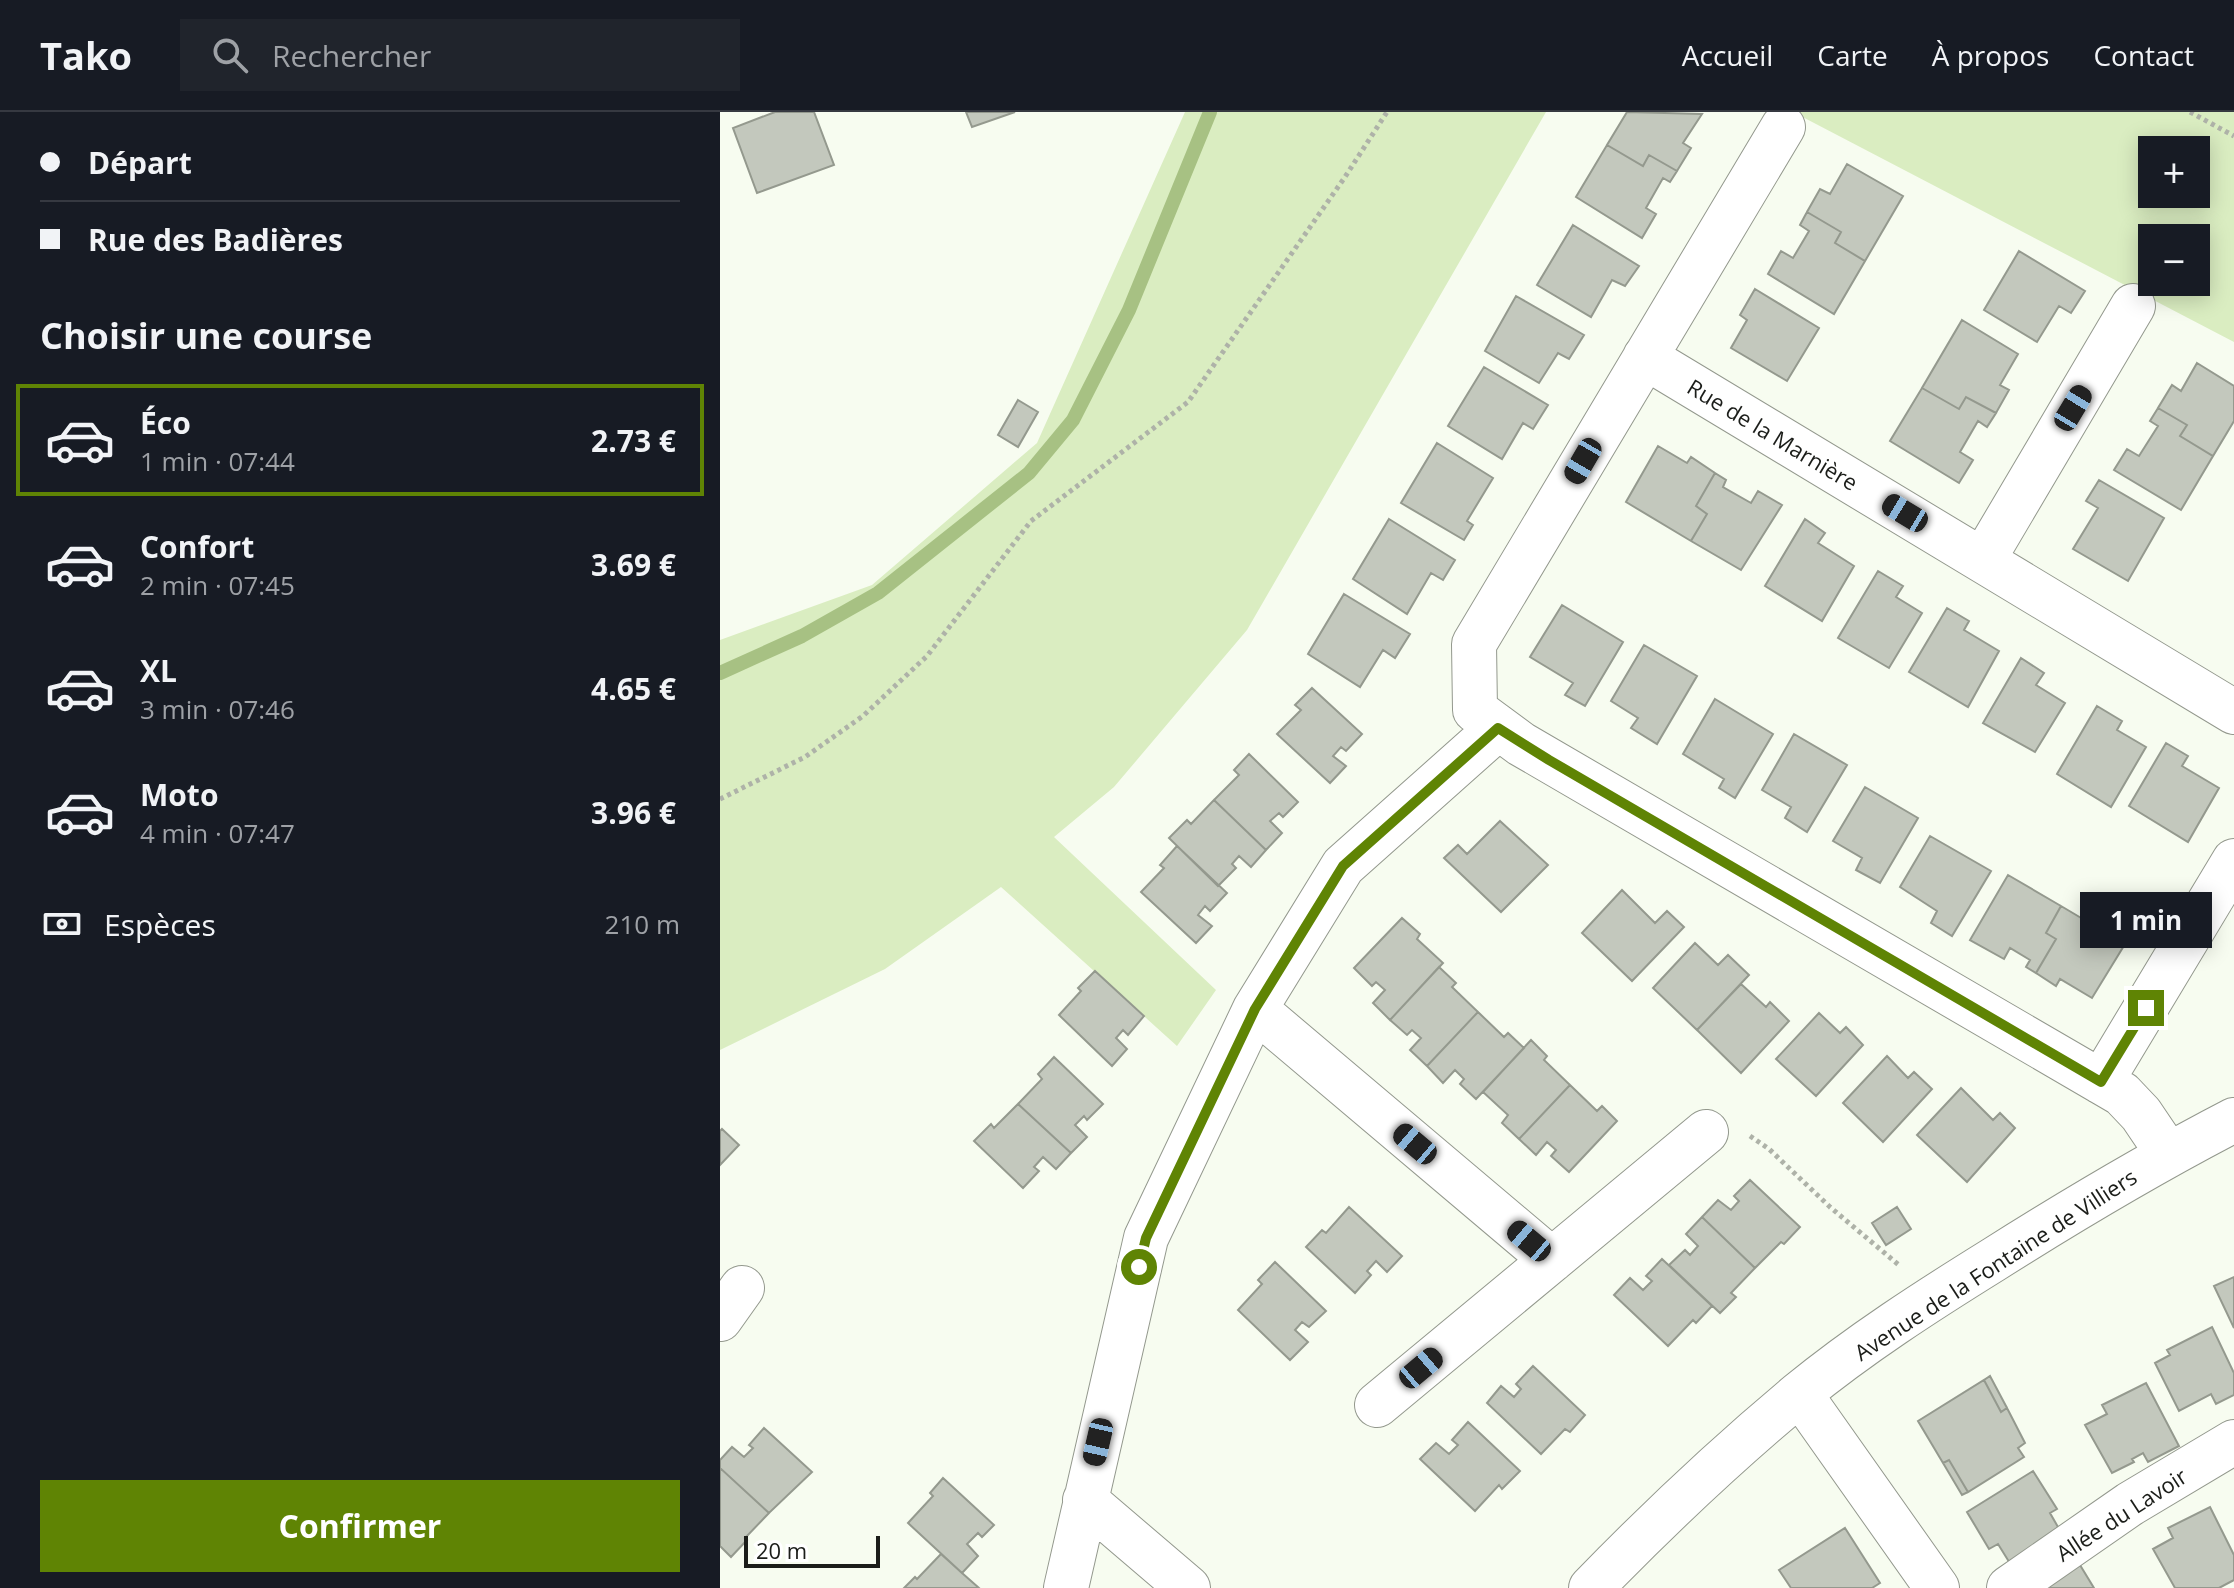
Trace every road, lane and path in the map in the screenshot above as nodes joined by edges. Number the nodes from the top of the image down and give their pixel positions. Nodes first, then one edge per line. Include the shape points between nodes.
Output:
1 (1387, 112) edge
2 (2190, 112) edge
3 (1783, 127) dead end
4 (2234, 136) edge
5 (2133, 306) dead end
6 (1645, 357) junction
7 (1983, 560) junction
8 (2234, 712) edge
9 (1498, 728) junction
10 (720, 799) edge
11 (2234, 861) edge
12 (1255, 1009) junction
13 (2101, 1082) junction
14 (2234, 1120) edge
15 (1706, 1132) joint
16 (2168, 1154) junction
17 (1552, 1260) junction
18 (1927, 1301) junction
19 (1800, 1394) junction
20 (1377, 1405) dead end
21 (2234, 1442) edge
22 (1085, 1500) junction
23 (1066, 1588) edge
24 (1188, 1588) edge
25 (1591, 1588) edge
26 (1937, 1588) edge
27 (2009, 1588) edge

1 - 10 path via 1188,402 1031,521 927,656 863,716 805,757
2 - 4 path
3 - 6 street
5 - 7 street
6 - 7 street, Rue de la Marnière
6 - 9 street via 1474,644 1475,710
7 - 8 street, Rue de la Marnière
9 - 12 street via 1343,866
9 - 13 street
11 - 13 street
12 - 17 street
12 - 22 street via 1146,1238
13 - 16 street via 2141,1114
14 - 16 street, Avenue de la Fontaine de Villiers
15 - 17 street
15 - 18 path via 1721,1126 1738,1128 1769,1149 1901,1266
16 - 18 street, Avenue de la Fontaine de Villiers
17 - 20 street
18 - 19 street, Avenue de la Fontaine de Villiers
19 - 25 street, Avenue de la Fontaine de Villiers
19 - 26 street
21 - 27 street, Allée du Lavoir via 2130,1504
22 - 23 street
22 - 24 street

